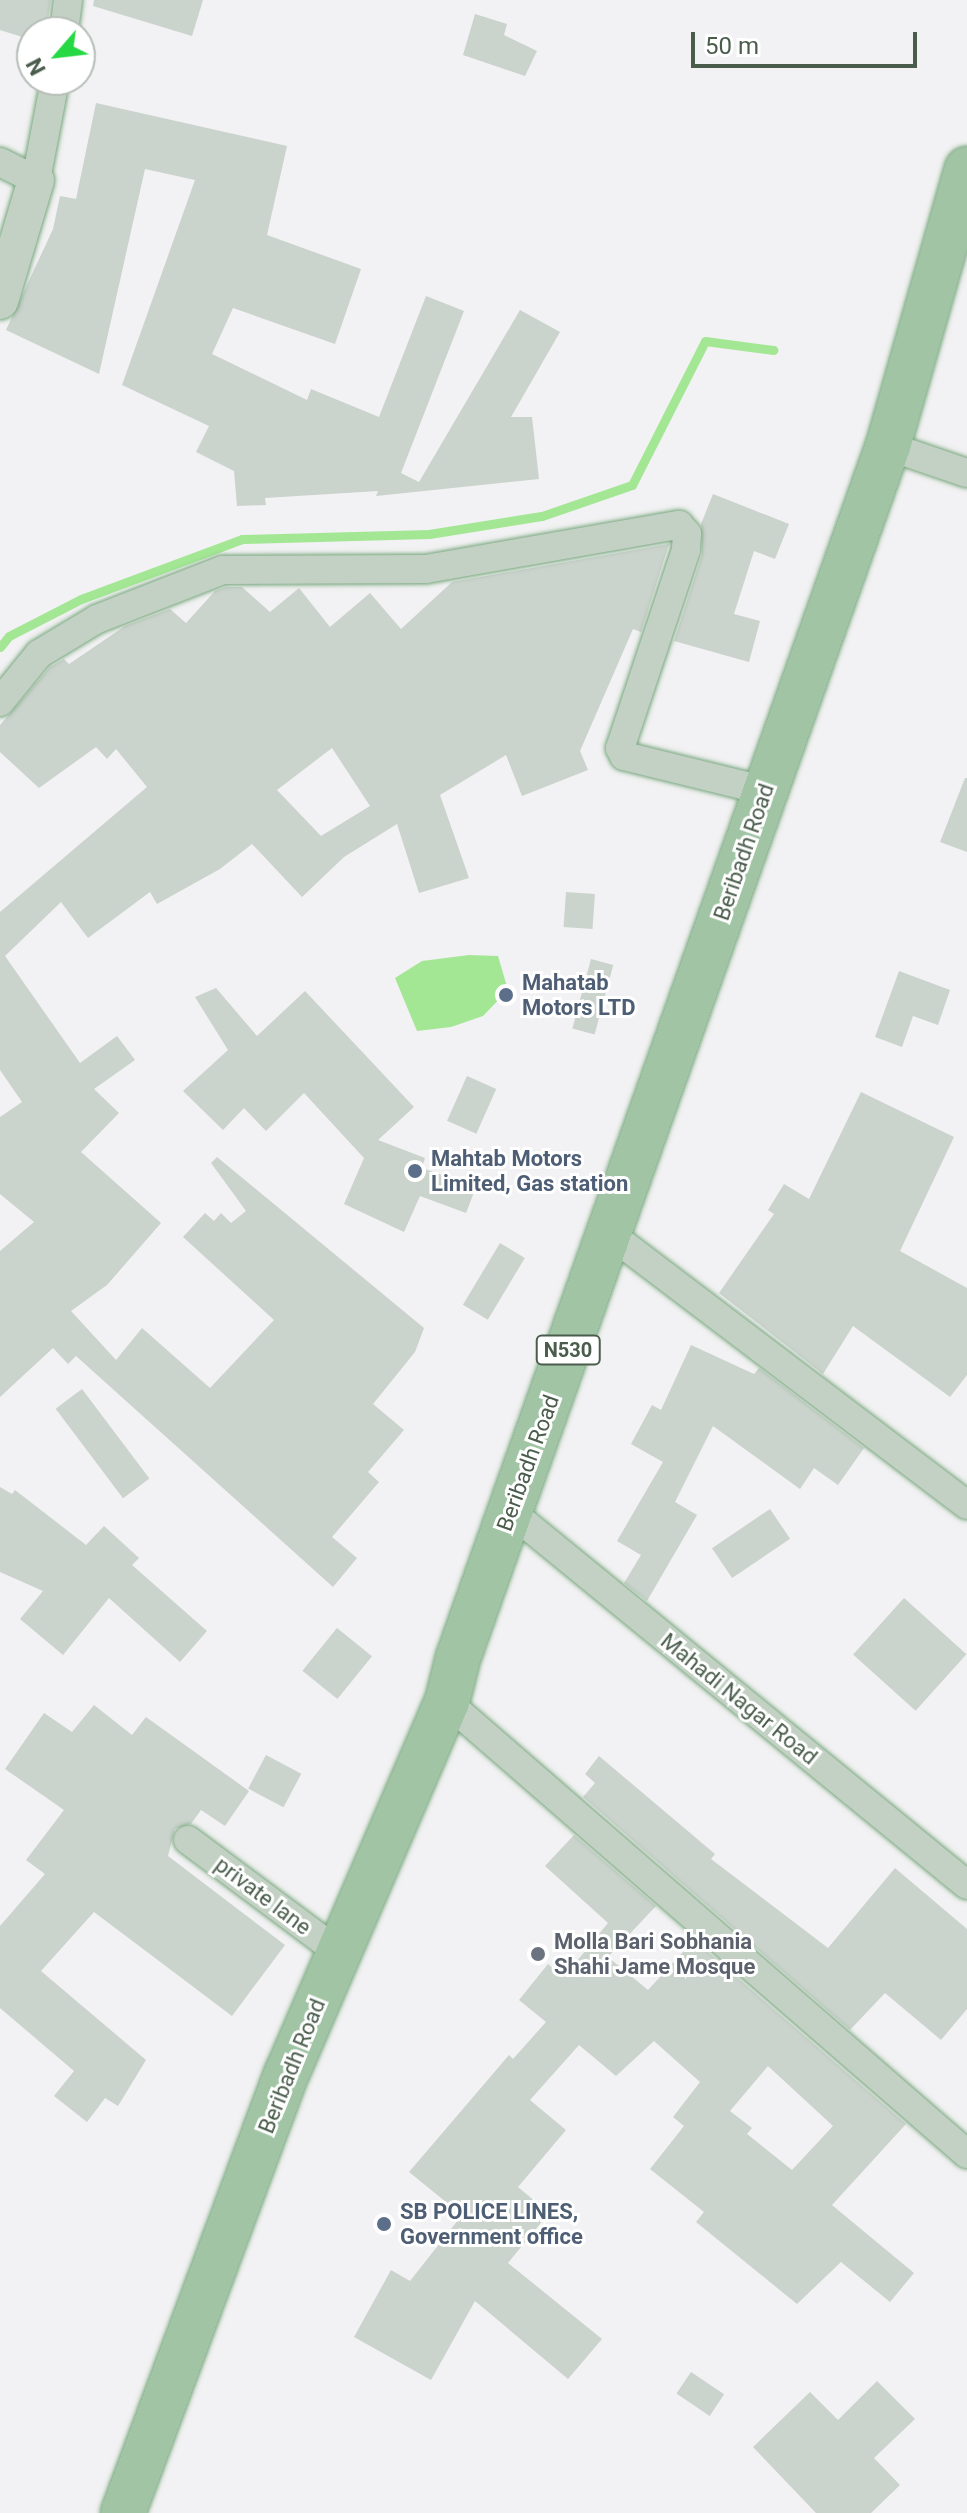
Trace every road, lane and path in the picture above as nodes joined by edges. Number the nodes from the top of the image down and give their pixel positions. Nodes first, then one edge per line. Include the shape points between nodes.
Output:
1 (52, 96) edge
2 (0, 162) edge
3 (967, 169) edge
4 (36, 180) junction
5 (0, 301) edge
6 (888, 446) junction
7 (967, 473) edge
8 (0, 702) edge
9 (766, 791) junction
10 (610, 1234) junction
11 (967, 1505) edge
12 (511, 1512) junction
13 (447, 1702) junction
14 (188, 1840) dead end
15 (967, 1885) edge
16 (338, 1952) junction
17 (967, 2154) edge
18 (123, 2513) edge

1 - 4 street
2 - 4 street
3 - 6 highway, Beribadh Road / N530
4 - 5 street
6 - 7 street
6 - 9 highway, Beribadh Road / N530
8 - 9 street via 39,654 97,619 223,570 426,569 679,525 687,534 686,550 620,748 624,756
9 - 10 highway, Beribadh Road / N530
10 - 11 street
10 - 12 highway, Beribadh Road / N530
12 - 13 highway, Beribadh Road / N530
12 - 15 street, Mahadi Nagar Road
13 - 16 highway, Beribadh Road / N530
13 - 17 street
14 - 16 street, private lane
16 - 18 highway, Beribadh Road / N530

